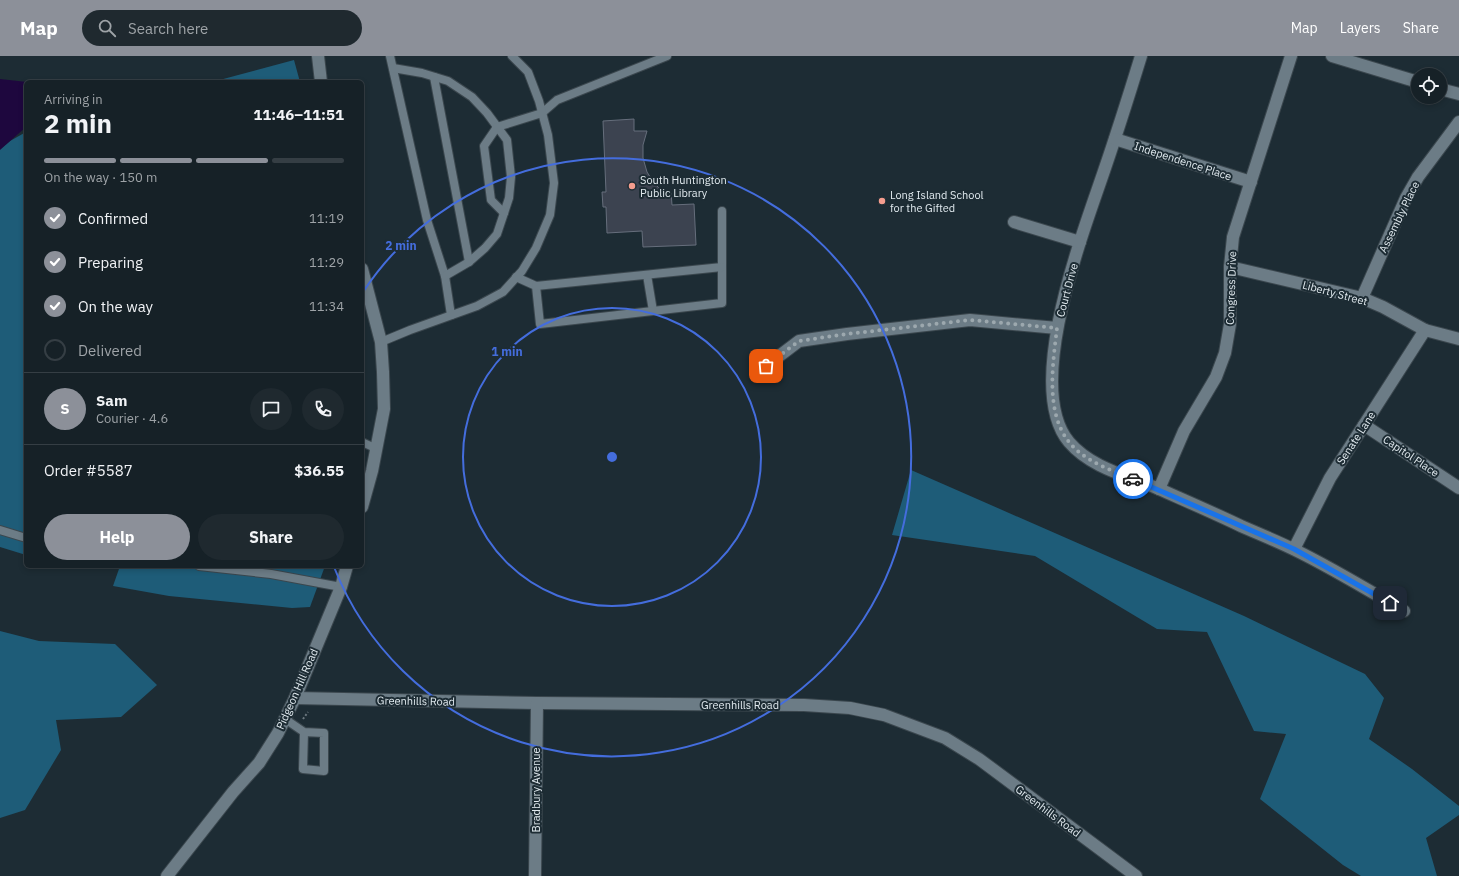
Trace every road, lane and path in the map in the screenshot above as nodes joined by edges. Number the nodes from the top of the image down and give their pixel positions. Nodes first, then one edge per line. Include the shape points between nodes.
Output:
1 (318, 56) edge
2 (390, 56) edge
3 (512, 56) edge
4 (667, 56) edge
5 (1141, 56) edge
6 (1291, 56) edge
7 (1332, 56) edge
8 (393, 68) junction
9 (434, 77) junction
10 (321, 80) edge
11 (1411, 80) edge
12 (1447, 91) edge
13 (1459, 94) edge
14 (542, 113) junction
15 (1459, 122) edge
16 (497, 127) junction
17 (1115, 139) junction
18 (1251, 182) junction
19 (722, 211) dead end
20 (504, 213) junction
21 (1014, 222) dead end
22 (1080, 242) junction
23 (469, 262) junction
24 (722, 267) junction
25 (1230, 267) junction
26 (648, 274) junction
27 (445, 276) junction
28 (364, 277) edge
29 (516, 278) junction
30 (536, 286) junction
31 (1362, 298) junction
32 (653, 310) junction
33 (451, 315) junction
34 (1057, 328) junction
35 (1425, 330) junction
36 (1459, 339) edge
37 (381, 342) junction
38 (766, 366) dead end
39 (1364, 425) junction
40 (364, 443) edge
41 (377, 449) junction
42 (365, 486) edge
43 (1459, 488) edge
44 (1159, 489) junction
45 (0, 530) edge
46 (24, 537) edge
47 (1294, 549) junction
48 (217, 568) edge
49 (346, 568) edge
50 (341, 587) junction
51 (1404, 611) dead end
52 (295, 698) junction
53 (537, 703) junction
54 (284, 719) junction
55 (304, 732) junction
56 (167, 876) edge
57 (535, 876) edge
58 (1136, 876) edge

1 - 10 street
2 - 8 lane
3 - 14 lane via 528,72
4 - 14 lane via 558,100
5 - 17 street, Court Drive
6 - 18 street, Congress Drive
7 - 11 street
8 - 9 lane
8 - 27 lane via 427,220
9 - 16 lane via 448,81 472,97
9 - 23 lane
12 - 13 street
14 - 16 lane
14 - 29 lane via 548,135 554,183 550,215 536,248
15 - 31 street, Assembly Place via 1406,198
16 - 20 lane via 506,140 511,177 509,198
16 - 20 lane via 484,146 491,200
17 - 18 street, Independence Place
17 - 22 street, Court Drive
18 - 25 street, Congress Drive via 1233,237
19 - 24 lane
20 - 23 lane via 496,234
21 - 22 street
22 - 34 street, Court Drive
23 - 27 lane
24 - 26 lane
24 - 32 lane via 722,302
25 - 31 street, Liberty Street
25 - 44 street, Congress Drive via 1230,324 1225,353 1216,376 1184,432
26 - 30 lane
26 - 32 lane
27 - 33 lane
28 - 37 street
29 - 30 lane
29 - 33 lane via 503,292 477,306
30 - 32 lane via 540,324
31 - 35 street, Liberty Street
33 - 37 lane
34 - 38 street via 970,320 847,334 799,341
34 - 44 street, Court Drive via 1052,398 1058,424 1069,442 1084,457 1101,466
35 - 36 street, Liberty Street
35 - 39 street, Senate Lane
37 - 41 street via 384,409
39 - 43 street, Capitol Place
39 - 47 street, Senate Lane via 1330,478
40 - 41 lane
41 - 42 street
44 - 47 street, Court Drive
45 - 46 lane
47 - 51 street, Court Drive
48 - 50 lane via 271,574
49 - 50 street, Pidgeon Hill Road
50 - 52 street, Pidgeon Hill Road
52 - 53 street, Greenhills Road
52 - 54 street, Pidgeon Hill Road
53 - 57 street, Bradbury Avenue
53 - 58 street, Greenhills Road via 804,705 850,708 884,716 945,738 979,759
54 - 55 lane
54 - 56 street, Pidgeon Hill Road via 259,763
55 - 55 lane via 303,769 324,771 324,733

